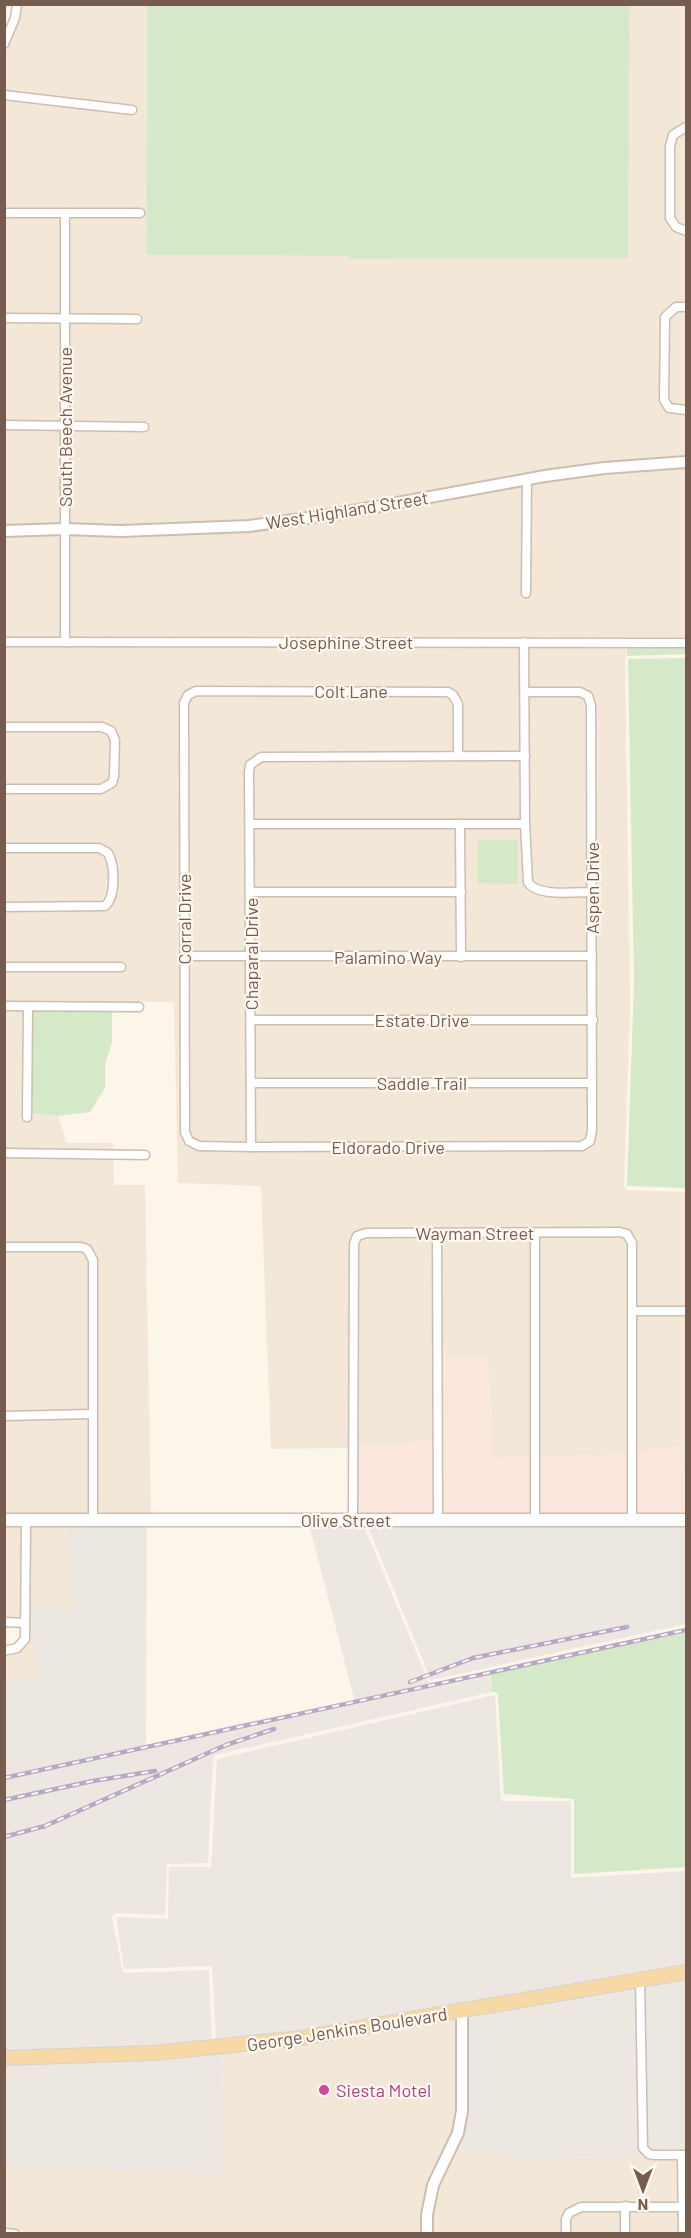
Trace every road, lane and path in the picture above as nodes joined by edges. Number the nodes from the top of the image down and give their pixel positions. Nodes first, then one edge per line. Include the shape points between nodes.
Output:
1 (17, 4) edge
2 (4, 44) edge
3 (4, 95) edge
4 (132, 110) dead end
5 (687, 127) edge
6 (4, 213) edge
7 (65, 213) junction
8 (140, 213) dead end
9 (687, 231) edge
10 (687, 307) edge
11 (66, 317) junction
12 (4, 318) edge
13 (137, 319) dead end
14 (687, 410) edge
15 (4, 425) edge
16 (66, 427) junction
17 (144, 427) dead end
18 (687, 462) edge
19 (527, 479) junction
20 (64, 529) junction
21 (4, 531) edge
22 (526, 593) dead end
23 (4, 642) edge
24 (65, 642) junction
25 (524, 642) junction
26 (687, 643) edge
27 (525, 692) junction
28 (187, 697) joint
29 (4, 727) edge
30 (458, 756) junction
31 (525, 756) junction
32 (4, 789) edge
33 (460, 824) junction
34 (525, 824) junction
35 (250, 825) junction
36 (4, 848) edge
37 (251, 892) junction
38 (461, 892) junction
39 (592, 892) junction
40 (4, 907) edge
41 (184, 956) junction
42 (251, 956) junction
43 (592, 956) junction
44 (461, 957) junction
45 (4, 967) edge
46 (121, 967) dead end
47 (4, 1006) edge
48 (28, 1006) junction
49 (139, 1007) dead end
50 (251, 1020) junction
51 (593, 1020) junction
52 (251, 1083) junction
53 (592, 1083) junction
54 (27, 1117) dead end
55 (189, 1141) joint
56 (588, 1144) joint
57 (250, 1147) junction
58 (4, 1153) edge
59 (145, 1155) dead end
60 (438, 1233) junction
61 (535, 1233) junction
62 (4, 1247) edge
63 (633, 1311) junction
64 (687, 1311) edge
65 (93, 1414) junction
66 (4, 1416) edge
67 (535, 1519) junction
68 (4, 1520) edge
69 (26, 1520) junction
70 (93, 1520) junction
71 (354, 1520) junction
72 (438, 1520) junction
73 (632, 1520) junction
74 (687, 1520) edge
75 (4, 1622) edge
76 (25, 1623) junction
77 (4, 1651) edge
78 (687, 1972) edge
79 (640, 1980) junction
80 (462, 2012) junction
81 (4, 2058) edge
82 (685, 2155) edge
83 (625, 2206) junction
84 (685, 2206) edge
85 (4, 2232) edge
86 (15, 2234) edge
87 (427, 2234) edge
88 (566, 2234) edge
89 (625, 2234) edge
90 (683, 2234) edge

1 - 2 street
3 - 4 street
5 - 9 street via 673,135 670,146 670,218 676,227
6 - 7 street
7 - 8 street
7 - 11 street, South Beech Avenue
10 - 14 street via 675,308 665,317 664,400 669,408
11 - 12 street
11 - 13 street
11 - 16 street, South Beech Avenue
15 - 16 street
16 - 17 street
16 - 20 street, South Beech Avenue
18 - 19 street, West Highland Street
19 - 20 street, West Highland Street via 259,524 121,531
19 - 22 street
20 - 21 street, West Highland Street
20 - 24 street, South Beech Avenue
23 - 24 street, Josephine Street
24 - 25 street, Josephine Street
25 - 26 street, Josephine Street
25 - 27 street
27 - 31 street
27 - 39 street, Aspen Drive via 580,692 591,700
28 - 30 street, Colt Lane via 196,691 447,692 458,704
28 - 41 street, Corral Drive via 183,703
29 - 32 street via 107,728 115,740 114,777 107,787
30 - 31 street
30 - 35 street, Chaparal Drive via 261,757 253,762 249,772
31 - 34 street
33 - 34 street
33 - 35 street
33 - 38 street
34 - 39 street via 531,886 540,891
35 - 37 street, Chaparal Drive
36 - 40 street via 99,848 108,853 112,862 111,897 105,906
37 - 38 street
37 - 42 street, Chaparal Drive
38 - 44 street
39 - 43 street, Aspen Drive
41 - 42 street, Palamino Way
41 - 55 street, Corral Drive via 185,1132
42 - 44 street, Palamino Way
42 - 50 street, Chaparal Drive
43 - 44 street, Palamino Way
43 - 51 street, Aspen Drive
45 - 46 street
47 - 48 street
48 - 49 street
48 - 54 street
50 - 51 street, Estate Drive
50 - 52 street, Chaparal Drive
51 - 53 street, Aspen Drive
52 - 53 street, Saddle Trail
52 - 57 street, Chaparal Drive
53 - 56 street, Aspen Drive via 592,1137
55 - 57 street, Eldorado Drive via 200,1146
56 - 57 street, Eldorado Drive
58 - 59 street
60 - 61 street, Wayman Street
60 - 71 street, Wayman Street via 361,1234 355,1239
60 - 72 street
61 - 63 street, Wayman Street via 627,1234 632,1243
61 - 67 street
62 - 65 street via 81,1247 91,1255
63 - 64 street
63 - 73 street
65 - 66 street
65 - 70 street
67 - 72 main road, Olive Street
67 - 73 main road, Olive Street
68 - 69 main road, Olive Street
69 - 70 main road, Olive Street
69 - 76 street
70 - 71 main road, Olive Street
71 - 72 main road, Olive Street
73 - 74 main road, Olive Street
75 - 76 street
76 - 77 street via 23,1643
78 - 79 main road, George Jenkins Boulevard
79 - 80 main road, George Jenkins Boulevard
79 - 82 street via 642,2143 646,2152 653,2155
80 - 81 main road, George Jenkins Boulevard via 199,2050
80 - 87 street via 462,2111 458,2133 433,2185
82 - 84 street
83 - 84 street
83 - 88 street via 581,2206 566,2219
83 - 89 street
84 - 90 street
85 - 86 street

